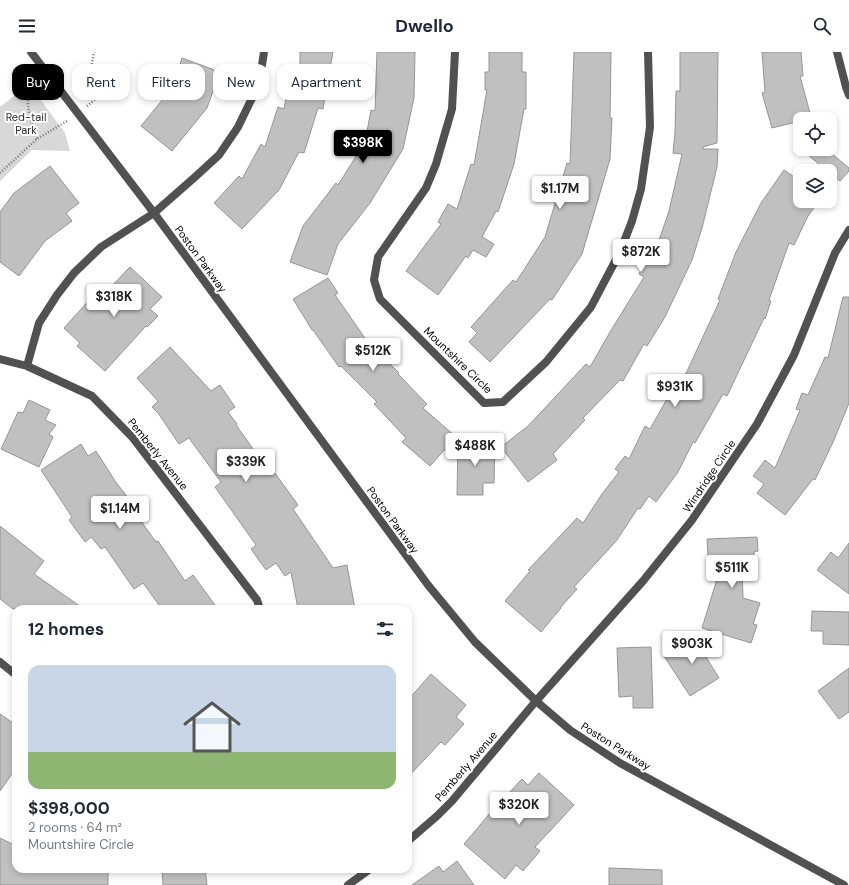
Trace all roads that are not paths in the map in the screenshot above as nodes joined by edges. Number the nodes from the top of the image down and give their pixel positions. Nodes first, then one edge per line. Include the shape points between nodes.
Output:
1 (31, 52) edge
2 (264, 52) edge
3 (455, 52) edge
4 (648, 52) edge
5 (837, 52) edge
6 (849, 95) edge
7 (154, 213) junction
8 (849, 230) edge
9 (0, 359) edge
10 (27, 366) junction
11 (259, 605) edge
12 (0, 662) edge
13 (12, 672) edge
14 (536, 701) junction
15 (412, 837) edge
16 (364, 873) edge
17 (348, 885) edge
18 (844, 885) edge

1 - 7 street, Poston Parkway
2 - 7 street via 254,94 238,127 219,155
3 - 4 street, Mountshire Circle via 452,109 436,164 426,188 378,257 374,280 380,299 484,403 503,402 546,362 591,307 620,252 632,221 642,181 650,127
5 - 6 street
7 - 10 street via 101,247 74,273 39,323
7 - 14 street, Poston Parkway via 428,585 475,642
8 - 14 street, Windridge Circle via 835,253 794,355 757,424 692,520 643,582
9 - 10 street, Pemberly Avenue
10 - 11 street, Pemberly Avenue via 92,396 112,416 133,438
12 - 13 street
14 - 15 street, Pemberly Avenue via 452,801
14 - 18 street, Poston Parkway via 570,730 620,763
16 - 17 street

